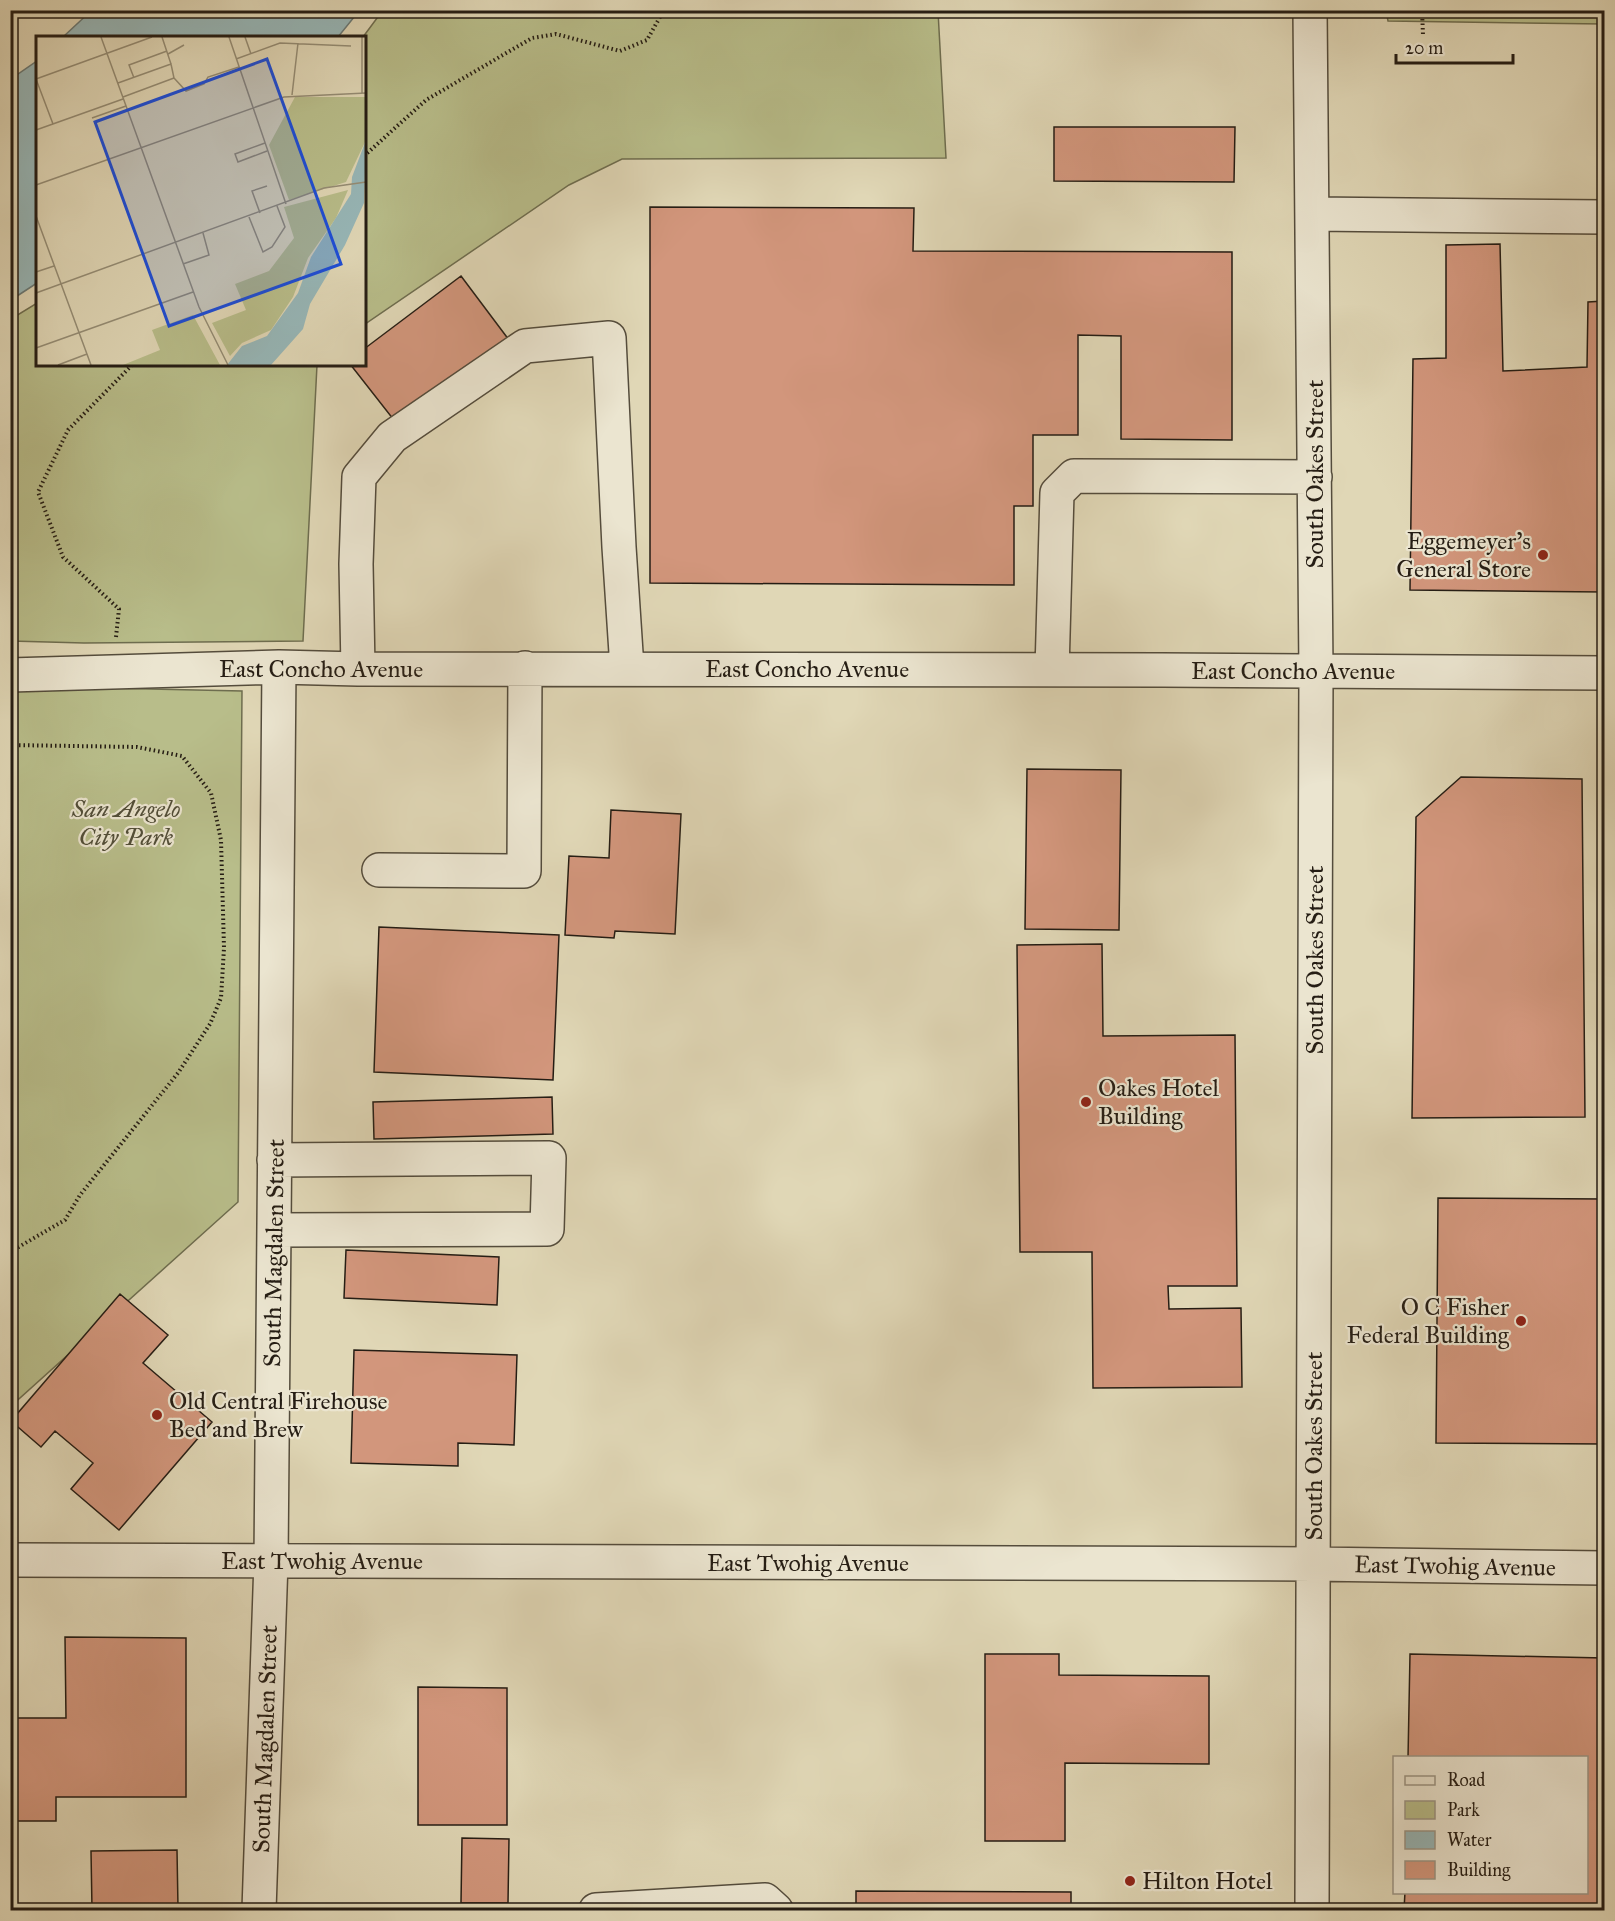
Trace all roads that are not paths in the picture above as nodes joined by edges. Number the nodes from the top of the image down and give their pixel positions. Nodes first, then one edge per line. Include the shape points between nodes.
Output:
1 (1310, 10) edge
2 (1313, 214) junction
3 (1605, 217) edge
4 (1315, 477) junction
5 (279, 667) junction
6 (358, 669) junction
7 (525, 669) junction
8 (627, 669) junction
9 (1052, 670) junction
10 (1316, 671) junction
11 (1605, 673) edge
12 (10, 675) edge
13 (379, 870) dead end
14 (274, 1160) junction
15 (274, 1230) junction
16 (10, 1560) edge
17 (271, 1561) junction
18 (1313, 1564) junction
19 (1605, 1568) edge
20 (259, 1911) edge
21 (596, 1911) edge
22 (776, 1911) edge
23 (1312, 1911) edge

1 - 2 street, South Oakes Street
2 - 3 street
2 - 4 street, South Oakes Street
4 - 9 street via 1074,476 1057,493
4 - 10 street, South Oakes Street
5 - 6 street, East Concho Avenue
5 - 12 street, East Concho Avenue
5 - 14 street, South Magdalen Street
6 - 7 street, East Concho Avenue
6 - 8 street via 359,477 392,437 525,346 609,338
7 - 8 street, East Concho Avenue
7 - 13 street via 524,871
8 - 9 street, East Concho Avenue
9 - 10 street, East Concho Avenue
10 - 11 street, East Concho Avenue
10 - 18 street, South Oakes Street
14 - 15 street, South Magdalen Street
14 - 15 street via 549,1158 548,1229
15 - 17 street, South Magdalen Street
16 - 17 street, East Twohig Avenue
17 - 18 street, East Twohig Avenue
17 - 20 street, South Magdalen Street
18 - 19 street, East Twohig Avenue
18 - 23 street, South Oakes Street
21 - 22 street via 765,1900

